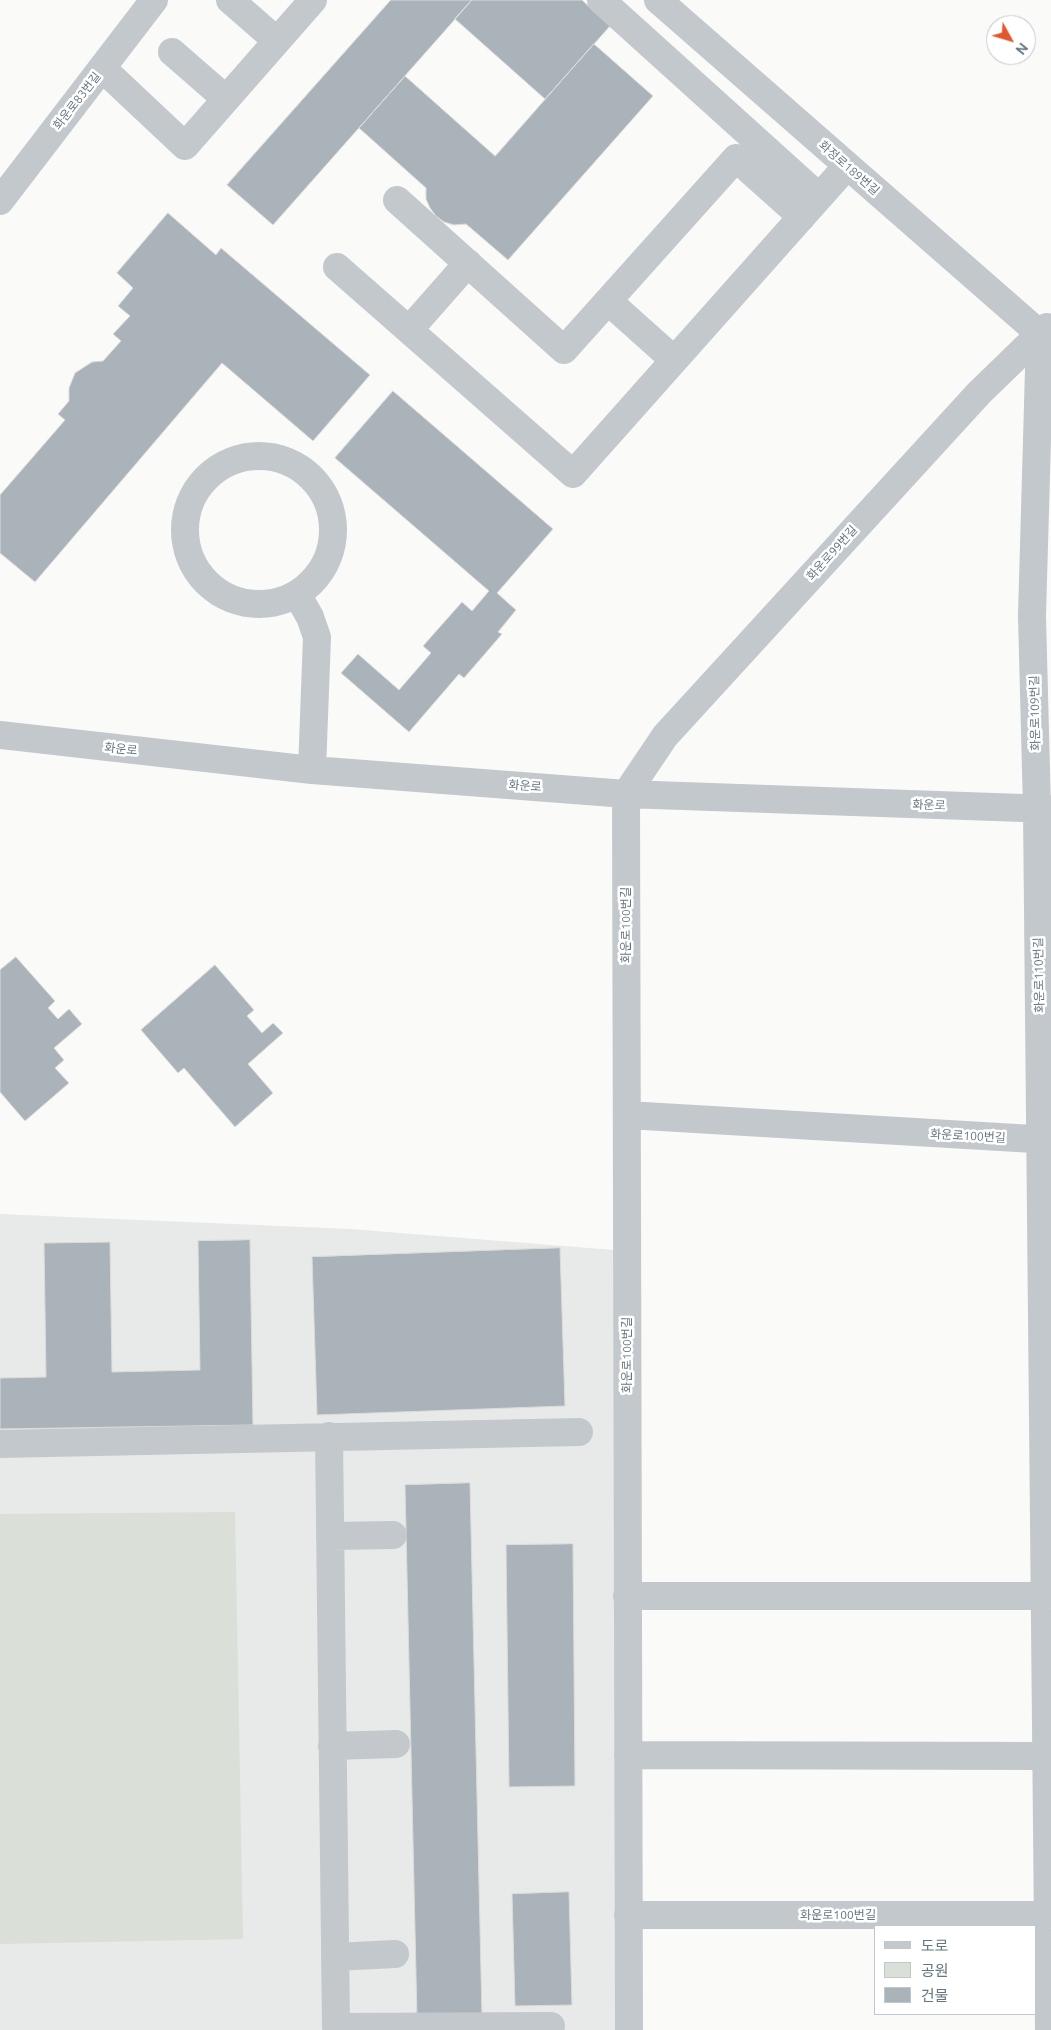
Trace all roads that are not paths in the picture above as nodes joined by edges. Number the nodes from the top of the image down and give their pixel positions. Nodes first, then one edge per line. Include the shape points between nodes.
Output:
1 (154, 0) edge
2 (230, 0) edge
3 (313, 0) edge
4 (601, 0) edge
5 (658, 0) edge
6 (277, 41) junction
7 (172, 52) dead end
8 (102, 68) junction
9 (226, 99) junction
10 (847, 166) junction
11 (820, 197) junction
12 (397, 200) dead end
13 (0, 201) edge
14 (802, 217) junction
15 (468, 263) junction
16 (337, 267) dead end
17 (608, 301) junction
18 (1046, 328) edge
19 (409, 330) junction
20 (674, 360) junction
21 (1043, 467) edge
22 (297, 594) junction
23 (1042, 616) edge
24 (0, 735) edge
25 (312, 770) junction
26 (626, 794) junction
27 (1044, 809) edge
28 (627, 1115) junction
29 (1046, 1140) edge
30 (580, 1432) dead end
31 (329, 1436) junction
32 (0, 1444) edge
33 (1047, 1508) edge
34 (393, 1535) dead end
35 (330, 1536) junction
36 (627, 1596) junction
37 (1044, 1596) junction
38 (396, 1744) dead end
39 (332, 1746) junction
40 (628, 1755) junction
41 (1046, 1756) junction
42 (628, 1914) junction
43 (1048, 1915) junction
44 (395, 1954) dead end
45 (335, 1957) junction
46 (551, 2026) dead end
47 (629, 2030) edge
48 (1048, 2030) edge

1 - 8 street, 화운로83번길
2 - 6 street
3 - 6 street
4 - 11 street
5 - 10 street, 화정로189번길
6 - 9 street
7 - 9 street
8 - 9 street via 185,146
8 - 13 street, 화운로83번길
10 - 11 street
10 - 18 street, 화정로189번길
11 - 14 street
12 - 15 street
14 - 17 street via 736,158
14 - 20 street
15 - 17 street via 564,350
15 - 19 street
16 - 19 street
17 - 20 street
18 - 21 street, 화운로109번길
18 - 26 street, 화운로99번길 via 979,393 664,736
19 - 20 street via 573,474
21 - 23 street, 화운로109번길
22 - 22 street via 316,578 329,556 334,532 330,506 318,484 299,467 276,457 251,456 226,463 206,478 194,495 186,516 185,537 190,558 210,586 234,601 263,604
22 - 25 street via 310,616 317,638
23 - 27 street, 화운로109번길
24 - 25 street, 화운로
25 - 26 street, 화운로
26 - 27 street, 화운로
26 - 28 street, 화운로100번길
27 - 29 street, 화운로110번길
28 - 29 street, 화운로100번길
28 - 36 street, 화운로100번길
29 - 33 street, 화운로110번길
30 - 31 street
31 - 32 street
31 - 35 street
33 - 37 street, 화운로110번길
34 - 35 street
35 - 39 street
36 - 37 street
36 - 40 street, 화운로100번길
37 - 41 street, 화운로110번길
38 - 39 street
39 - 45 street
40 - 41 street
40 - 42 street, 화운로100번길
41 - 43 street, 화운로110번길
42 - 43 street, 화운로100번길
42 - 47 street, 화운로100번길
43 - 48 street, 화운로110번길
44 - 45 street
45 - 46 street via 336,2027

